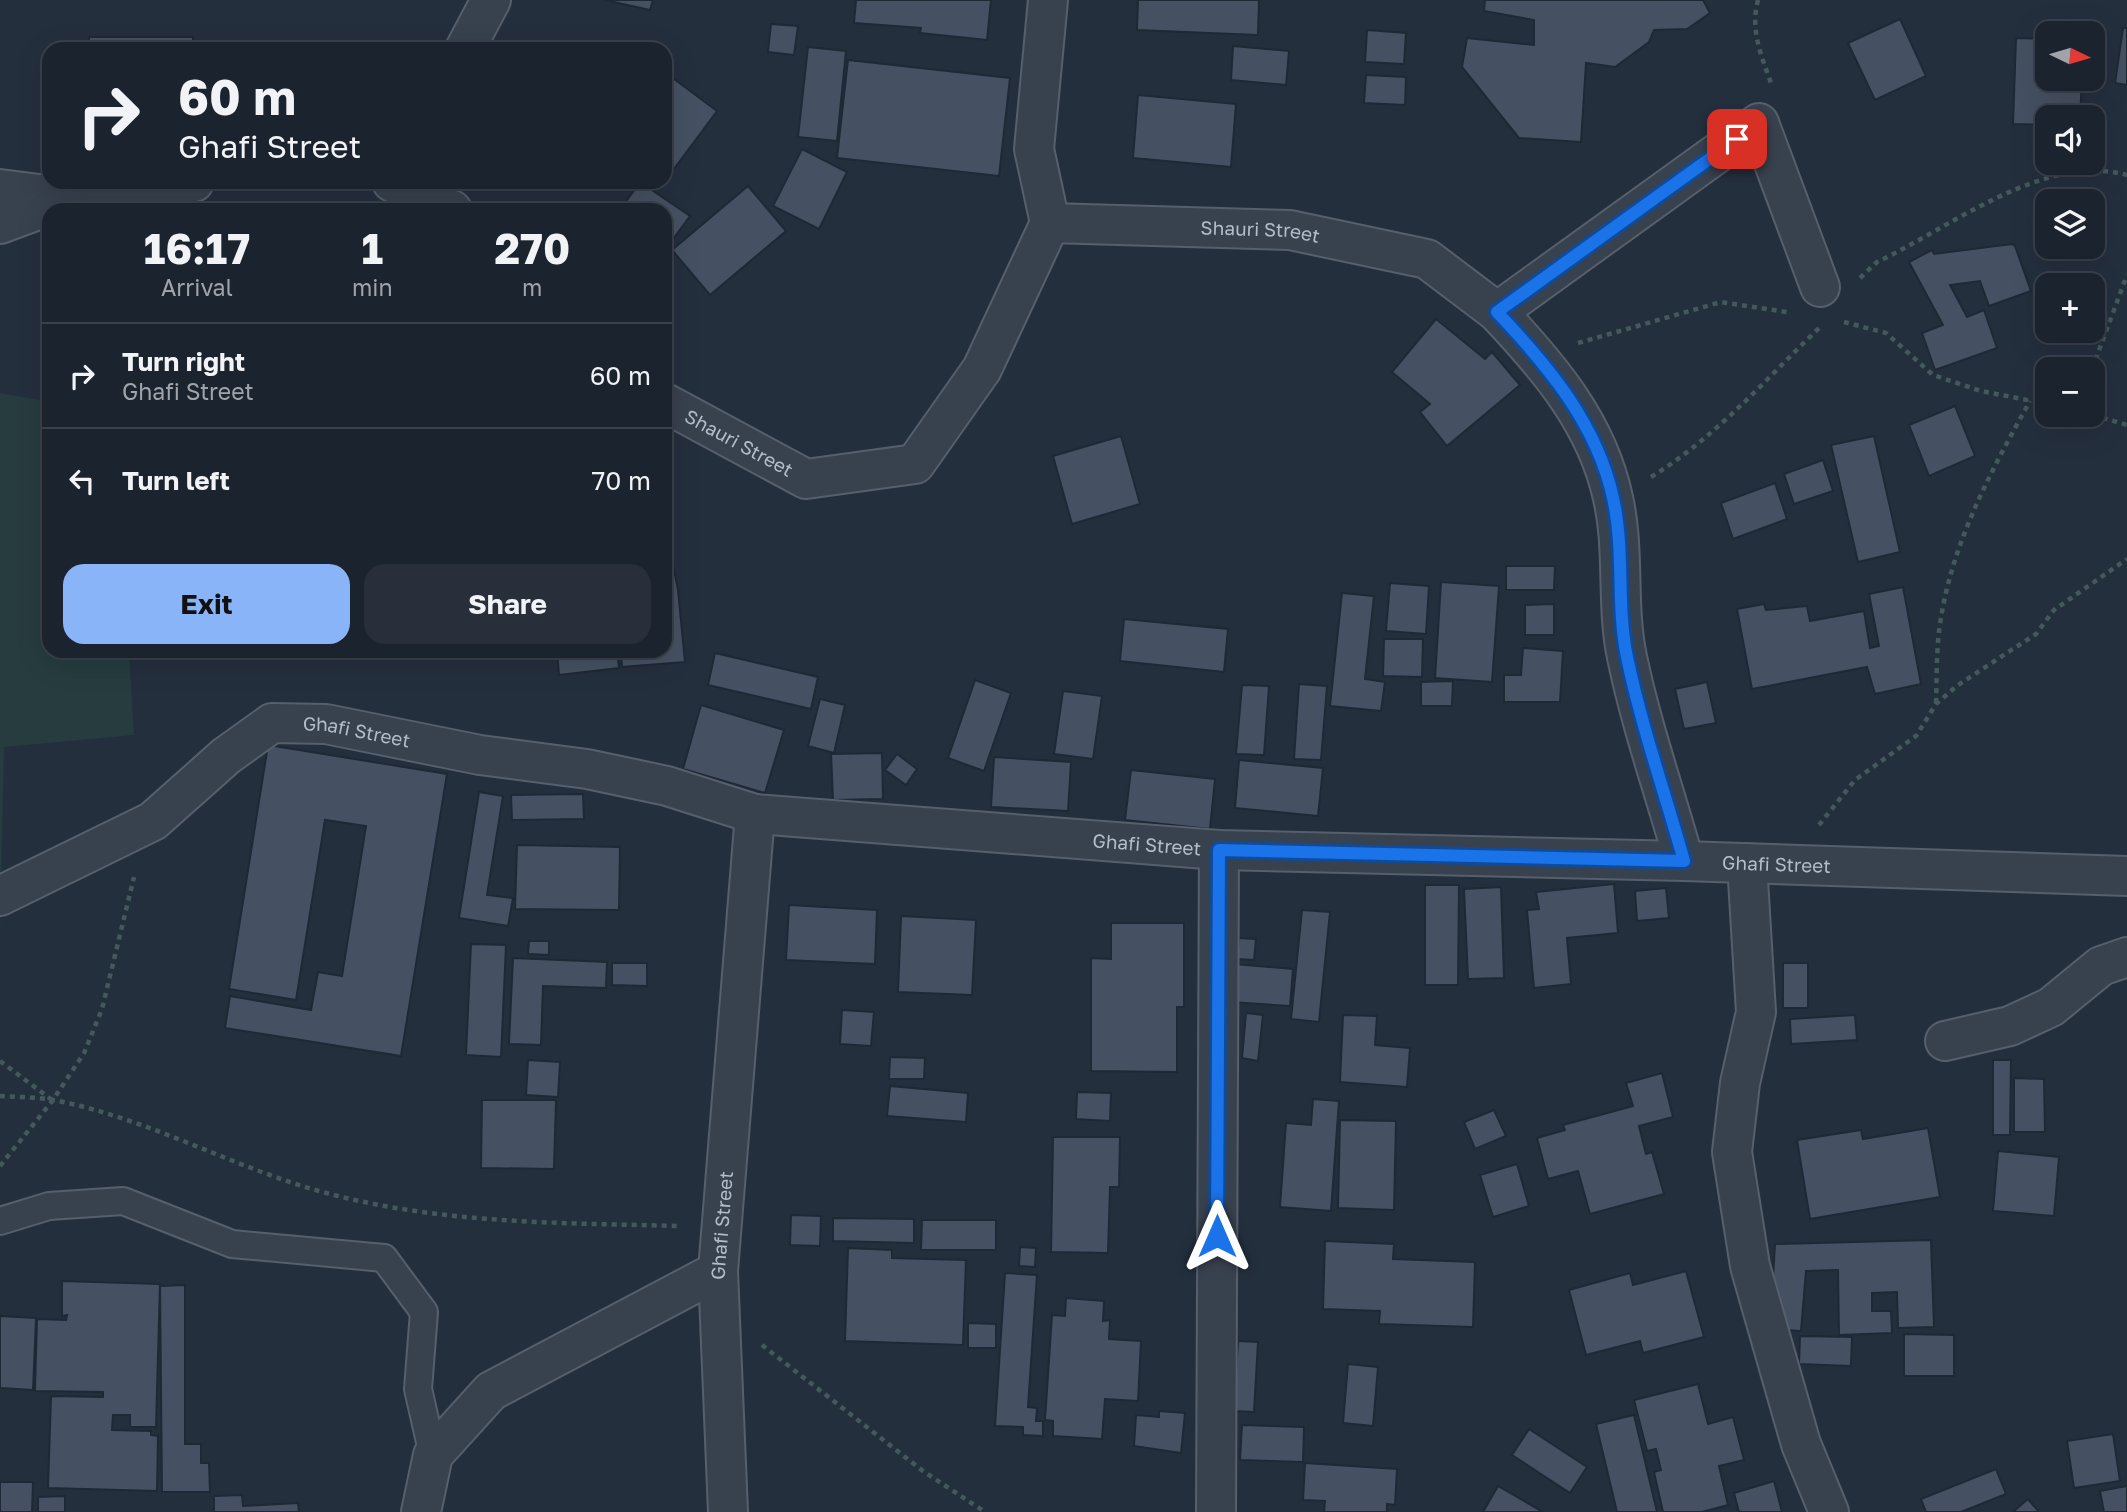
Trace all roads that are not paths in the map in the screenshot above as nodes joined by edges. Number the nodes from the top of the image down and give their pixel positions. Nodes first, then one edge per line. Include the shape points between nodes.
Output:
1 (491, 0) edge
2 (1048, 0) edge
3 (469, 42) edge
4 (0, 189) edge
5 (163, 189) edge
6 (407, 189) edge
7 (71, 198) junction
8 (57, 203) edge
9 (437, 203) edge
10 (42, 209) edge
11 (1050, 223) junction
12 (0, 224) edge
13 (1834, 297) road end
14 (1497, 312) junction
15 (672, 407) edge
16 (755, 814) junction
17 (1219, 850) junction
18 (1684, 861) junction
19 (1747, 863) junction
20 (2127, 876) edge
21 (0, 895) edge
22 (2127, 957) edge
23 (1945, 1041) dead end
24 (0, 1221) edge
25 (718, 1271) junction
26 (433, 1455) junction
27 (421, 1512) edge
28 (728, 1512) edge
29 (1216, 1512) edge
30 (1829, 1512) edge

1 - 3 street
2 - 11 street via 1034,149
4 - 7 street
5 - 7 street
6 - 9 street
7 - 8 street
10 - 12 street
11 - 14 street, Shauri Street via 1290,230 1427,259
11 - 15 street, Shauri Street via 982,369 915,464 806,479
13 - 14 street via 1759,123
14 - 18 street, Shauri Street via 1537,355 1598,450 1614,499 1626,655
16 - 17 street, Ghafi Street
16 - 21 street, Ghafi Street via 667,786 587,769 480,755 326,724 272,723 226,756 153,821
16 - 25 street, Ghafi Street
17 - 18 street, Ghafi Street
17 - 29 street
18 - 19 street, Ghafi Street
19 - 20 street, Ghafi Street
19 - 30 street via 1756,1012 1740,1083 1732,1152 1750,1266 1801,1444
22 - 23 street via 2101,967 2051,1007 2010,1026
24 - 26 lane via 49,1206 123,1201 232,1244 384,1258 424,1312 418,1389
25 - 26 street via 491,1391
25 - 28 street, Ghafi Street
26 - 27 street

